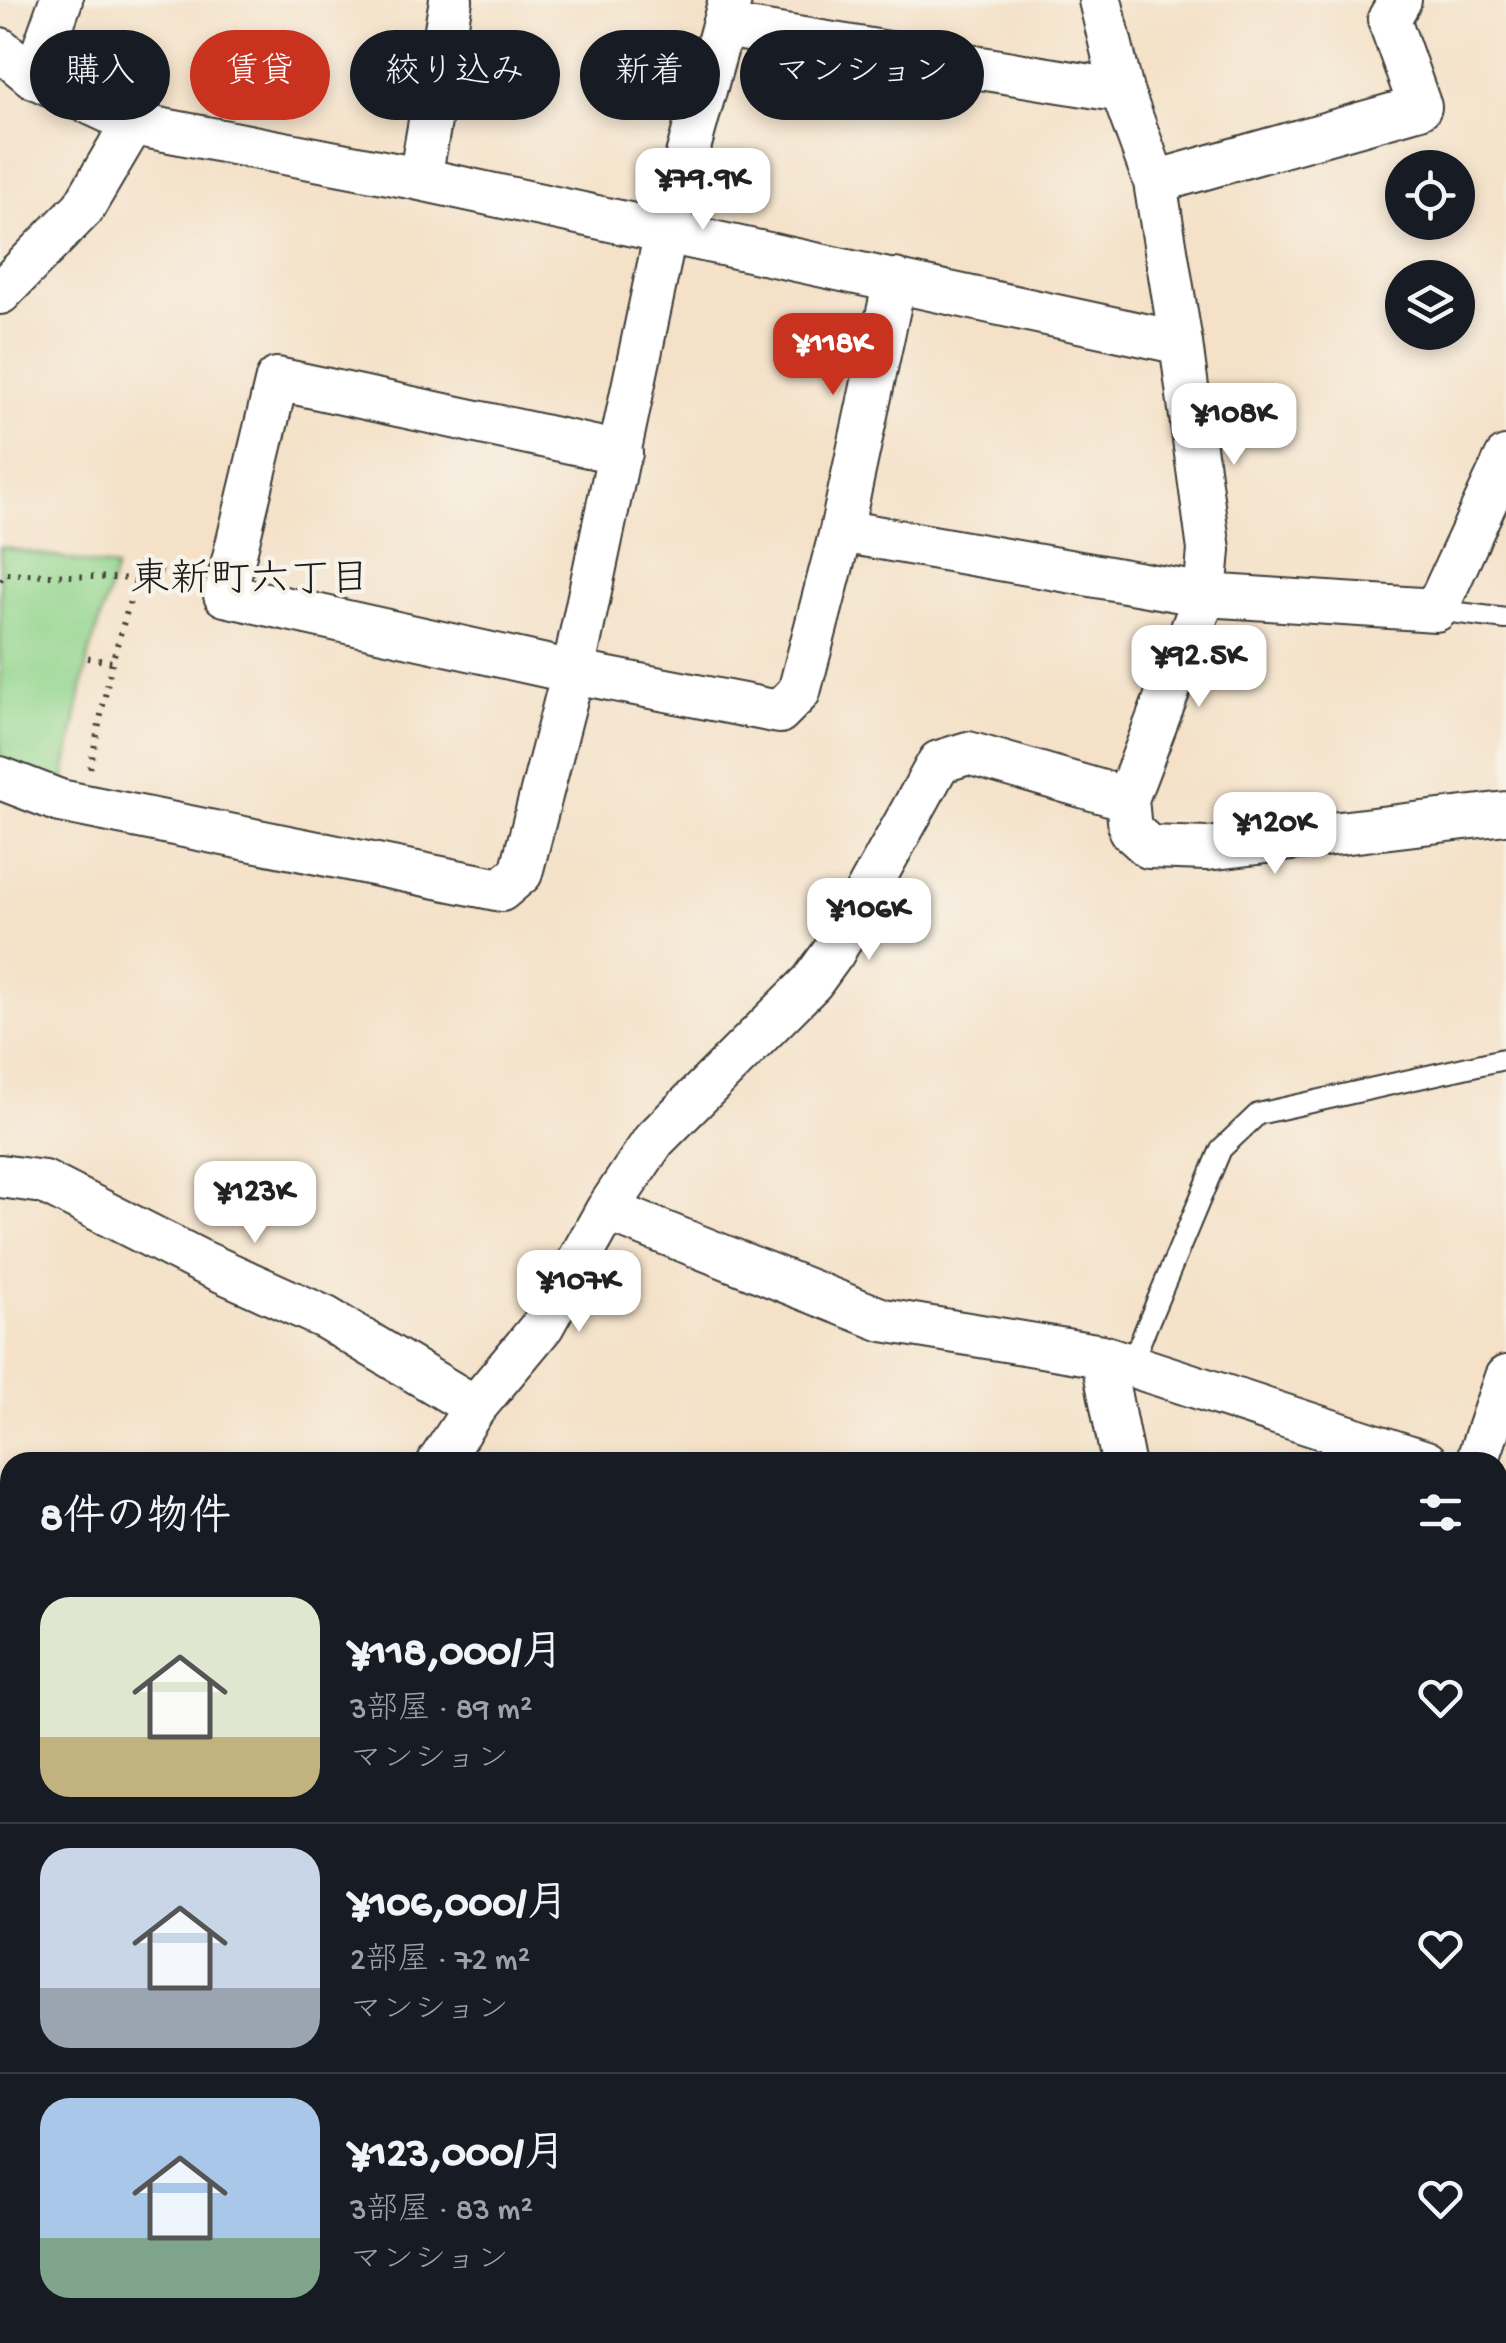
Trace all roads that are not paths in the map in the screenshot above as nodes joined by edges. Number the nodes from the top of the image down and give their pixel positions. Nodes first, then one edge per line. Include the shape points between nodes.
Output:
1 (61, 0) edge
2 (451, 0) edge
3 (1100, 0) edge
4 (1400, 0) edge
5 (726, 13) edge
6 (50, 30) edge
7 (0, 49) edge
8 (30, 74) edge
9 (1122, 91) junction
10 (125, 120) edge
11 (133, 124) junction
12 (420, 179) junction
13 (1155, 182) junction
14 (666, 231) junction
15 (895, 280) junction
16 (0, 293) edge
17 (1181, 343) junction
18 (621, 453) junction
19 (1506, 458) edge
20 (842, 532) junction
21 (1204, 594) junction
22 (1436, 610) junction
23 (1506, 619) edge
24 (573, 672) junction
25 (0, 778) edge
26 (1127, 799) junction
27 (1506, 813) edge
28 (1504, 1059) edge
29 (0, 1176) edge
30 (607, 1210) junction
31 (1116, 1361) junction
32 (1506, 1377) edge
33 (475, 1408) junction
34 (446, 1452) edge
35 (1122, 1452) edge
36 (1395, 1452) edge
37 (1480, 1452) edge

1 - 6 street
2 - 12 street
3 - 9 street
4 - 13 street via 1389,19 1420,107
5 - 9 street
5 - 14 street
7 - 8 street
9 - 13 street
10 - 11 street
11 - 12 street
11 - 16 street via 83,208
12 - 14 street
13 - 17 street
14 - 15 street
14 - 18 street
15 - 17 street
15 - 20 street
17 - 21 street via 1209,550
18 - 24 street
18 - 24 street via 276,380 225,595
19 - 22 street
20 - 21 street
20 - 24 street via 800,692 779,712
21 - 22 street
21 - 26 street
22 - 23 lane
24 - 25 street via 522,872 501,890 60,801
26 - 27 street via 1130,830 1149,848 1206,849
26 - 30 street via 968,754 939,762 812,982 654,1140
28 - 31 lane via 1258,1114 1220,1149
29 - 33 street via 44,1182 326,1318
30 - 31 street via 883,1320
30 - 33 street via 543,1326
31 - 35 street
31 - 36 street
32 - 37 street
33 - 34 street

